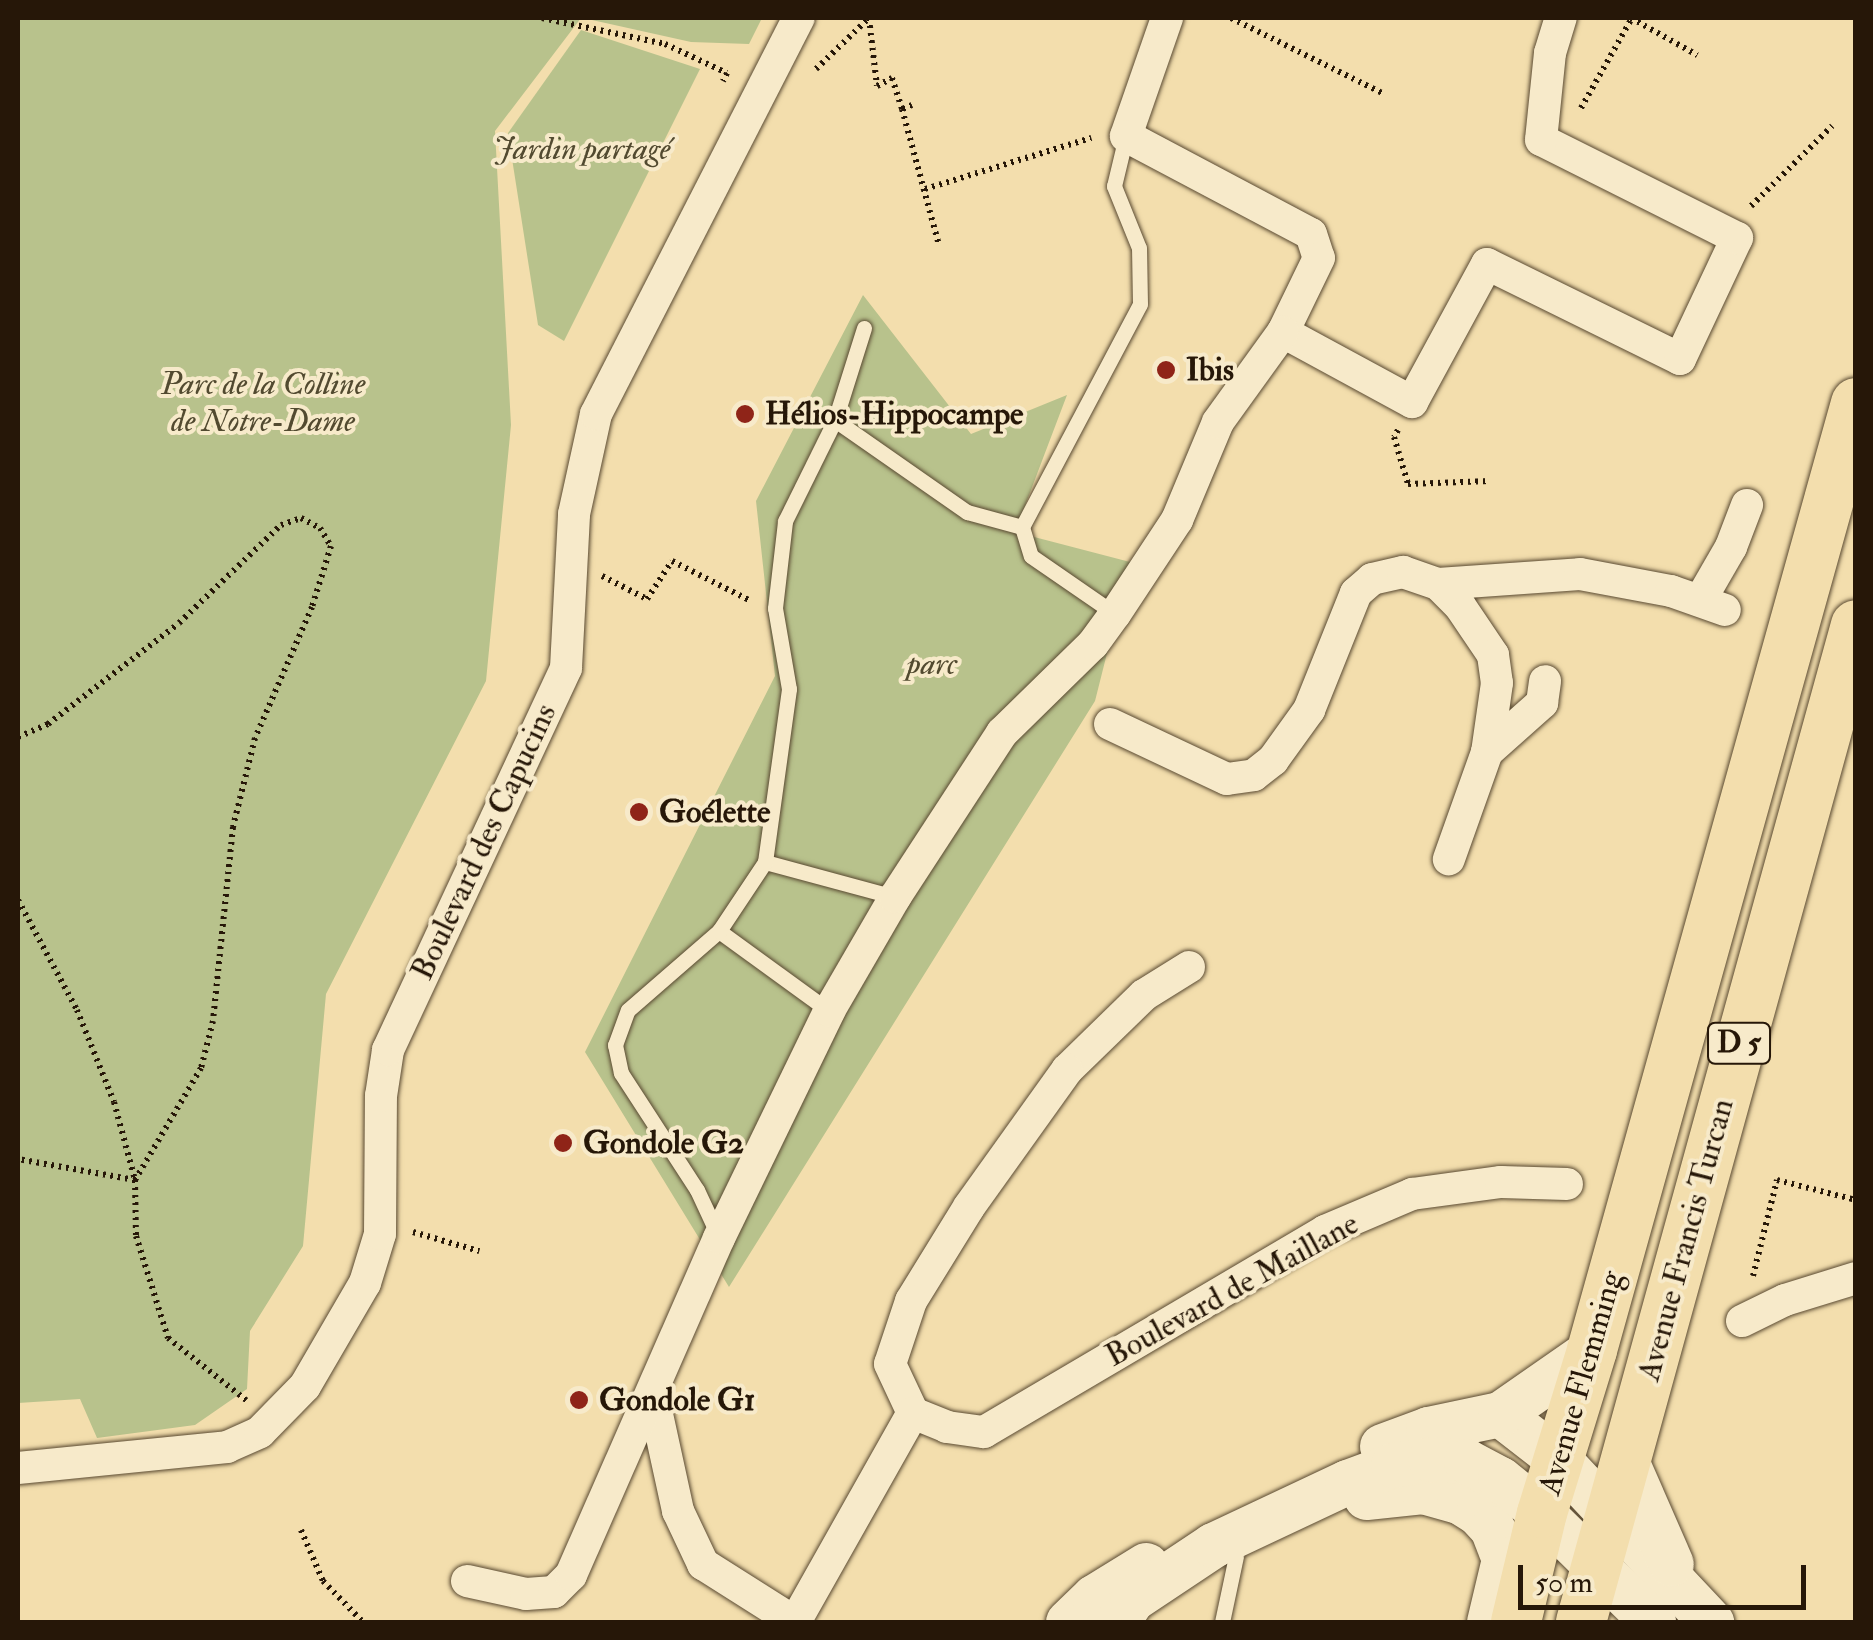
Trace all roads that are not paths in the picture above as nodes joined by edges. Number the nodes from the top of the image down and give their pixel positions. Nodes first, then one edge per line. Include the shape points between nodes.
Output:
1 (799, 18) edge
2 (1166, 18) edge
3 (1561, 18) edge
4 (1128, 131) junction
5 (864, 328) dead end
6 (1282, 332) junction
7 (1856, 402) edge
8 (835, 420) junction
9 (1747, 505) dead end
10 (1022, 526) junction
11 (1438, 584) junction
12 (1115, 614) junction
13 (1856, 625) edge
14 (1545, 680) dead end
15 (1110, 724) dead end
16 (1487, 752) junction
17 (1449, 859) dead end
18 (765, 862) junction
19 (895, 897) junction
20 (719, 931) junction
21 (1189, 967) dead end
22 (829, 1011) junction
23 (1649, 1145) junction
24 (1567, 1184) dead end
25 (720, 1238) junction
26 (1856, 1278) edge
27 (1742, 1321) dead end
28 (1592, 1350) junction
29 (652, 1396) junction
30 (913, 1413) junction
31 (1500, 1414) junction
32 (1626, 1461) junction
33 (18, 1468) edge
34 (1574, 1511) junction
35 (1236, 1556) junction
36 (467, 1582) dead end
37 (1657, 1614) edge
38 (794, 1622) edge
39 (1068, 1622) edge
40 (1117, 1622) edge
41 (1132, 1622) edge
42 (1222, 1622) edge
43 (1489, 1622) edge
44 (1516, 1622) edge
45 (1556, 1622) edge
46 (1581, 1622) edge

1 - 33 street, Boulevard des Capucins via 596,414 574,514 566,668 388,1050 380,1234 365,1283 305,1386 260,1432 226,1447
2 - 4 street
3 - 6 street via 1550,53 1541,140 1737,238 1680,359 1487,264 1412,402
4 - 6 street via 1311,234 1319,258
4 - 10 lane via 1114,186 1139,248 1140,304
5 - 8 lane
6 - 12 street via 1218,422 1178,520
7 - 23 main road, Avenue Francis Turcan / D 5
8 - 10 lane via 967,512
8 - 18 lane via 785,521 775,613 790,689
9 - 11 street via 1713,604 1580,574
10 - 12 lane via 1031,556
11 - 15 street via 1403,572 1372,578 1356,592 1309,710 1254,775 1227,779
11 - 16 street via 1493,655 1496,709
12 - 19 street via 1002,732
13 - 32 main road, Avenue Francis Turcan / D 5
14 - 16 street via 1542,703
16 - 17 street
18 - 19 lane
18 - 20 lane
19 - 22 street
20 - 22 lane
20 - 25 lane via 628,1010 615,1045 621,1074 697,1190
21 - 30 street via 1144,995 1067,1070 910,1301 890,1364
22 - 25 street
23 - 28 main road, Avenue Flemming / D 5
23 - 34 main road via 1657,1160
24 - 30 street, Boulevard de Maillane via 1501,1182 1412,1194 1324,1231 984,1432
25 - 29 street
26 - 27 street
28 - 31 main road
28 - 34 main road, Avenue Flemming / D 5
29 - 36 street via 571,1575 554,1592 526,1594
29 - 38 street via 678,1511 703,1564
30 - 38 street
31 - 34 main road
31 - 39 main road via 1428,1429 1332,1465 1168,1552 1094,1597
32 - 34 main road, Avenue Francis Turcan / D 5
32 - 37 main road
34 - 37 main road
34 - 40 main road via 1466,1462 1430,1458 1393,1465 1213,1545 1132,1598
34 - 44 main road, Avenue Flemming / D 5
34 - 45 main road
34 - 46 main road, Avenue Francis Turcan / D 5
35 - 41 main road
35 - 42 lane
35 - 43 main road via 1351,1499 1423,1491 1459,1501 1492,1528 1504,1559

